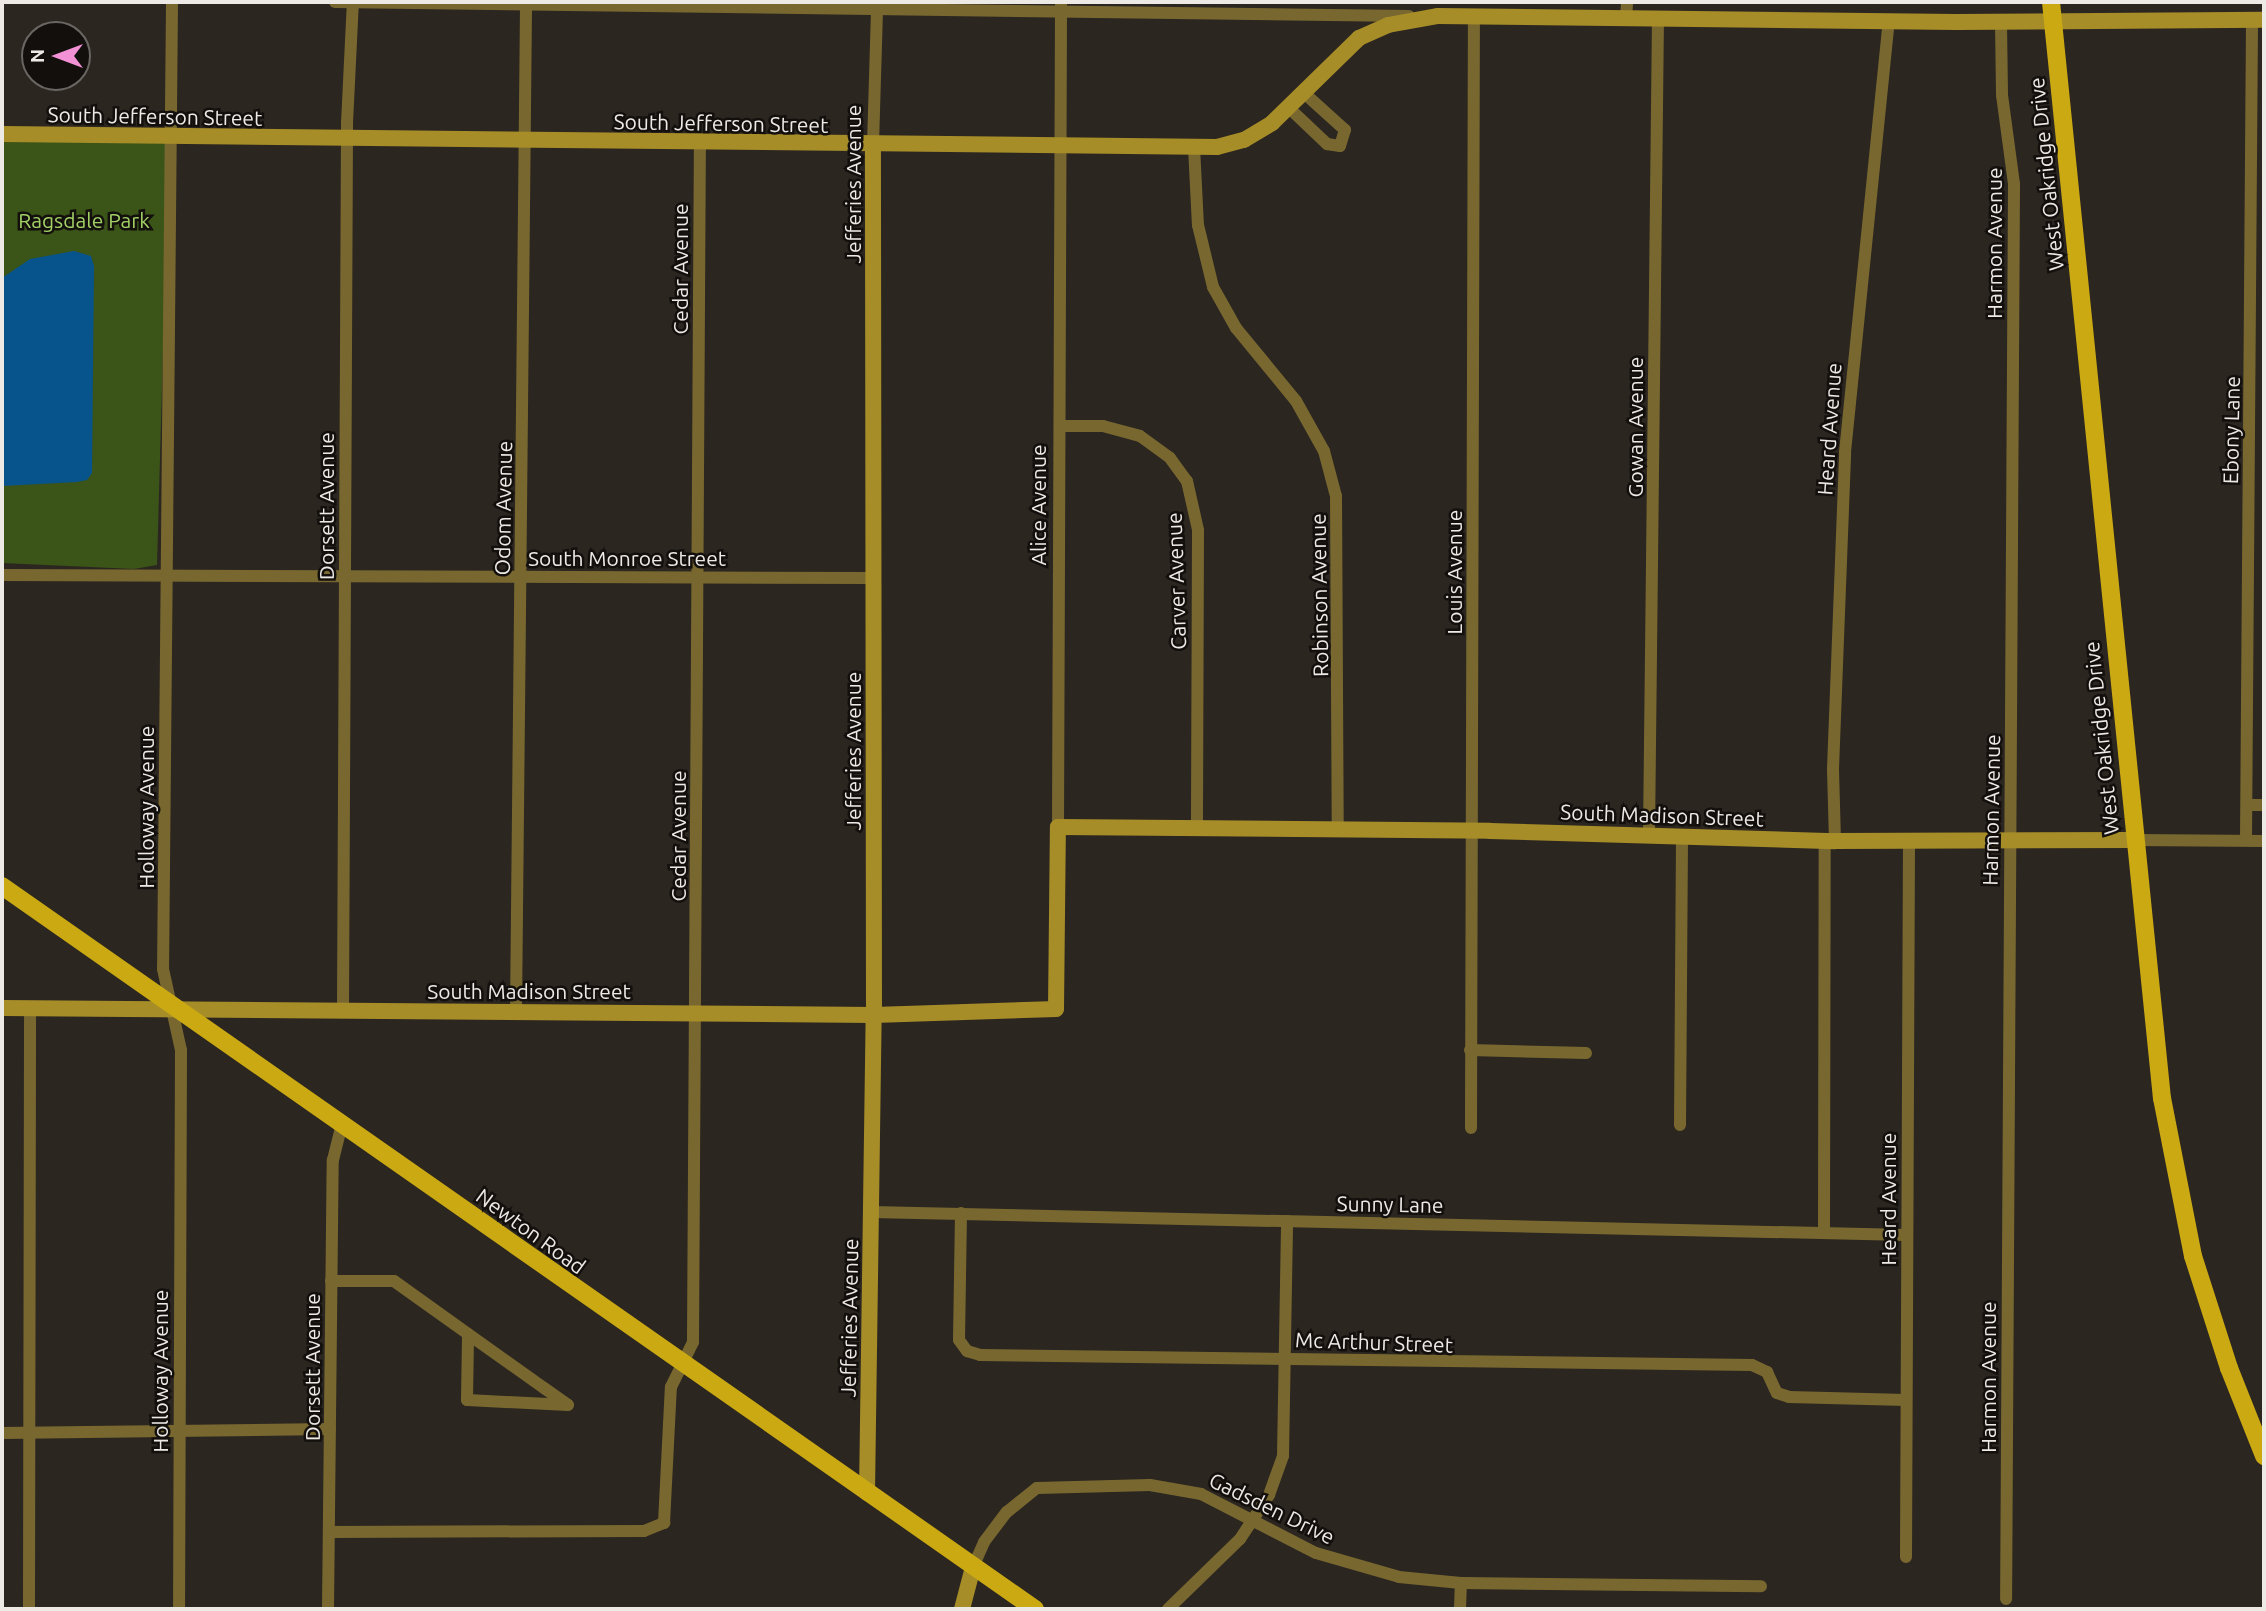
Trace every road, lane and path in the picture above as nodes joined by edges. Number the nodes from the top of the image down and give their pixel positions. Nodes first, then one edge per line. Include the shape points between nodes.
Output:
1 (172, 2) edge
2 (335, 2) edge
3 (353, 2) edge
4 (2050, 2) edge
5 (526, 4) junction
6 (934, 5) edge
7 (1061, 7) edge
8 (877, 9) junction
9 (1627, 10) edge
10 (1438, 16) junction
11 (1474, 16) junction
12 (1658, 19) junction
13 (2258, 20) edge
14 (1889, 21) junction
15 (2053, 22) junction
16 (2001, 23) junction
17 (1303, 92) junction
18 (1288, 107) junction
19 (2, 134) edge
20 (169, 137) junction
21 (347, 139) junction
22 (524, 142) junction
23 (700, 144) junction
24 (873, 145) junction
25 (1060, 147) junction
26 (1194, 147) junction
27 (2259, 150) edge
28 (2251, 356) junction
29 (2264, 356) edge
30 (1060, 426) junction
31 (2, 575) edge
32 (167, 575) junction
33 (346, 577) junction
34 (522, 577) junction
35 (698, 578) junction
36 (874, 578) junction
37 (2248, 805) junction
38 (2264, 805) edge
39 (1058, 827) junction
40 (1197, 828) junction
41 (1338, 830) junction
42 (1472, 831) junction
43 (1649, 835) junction
44 (1682, 837) junction
45 (2011, 840) junction
46 (2134, 840) junction
47 (1830, 841) junction
48 (2246, 841) junction
49 (2264, 841) edge
50 (1909, 842) junction
51 (2, 886) edge
52 (2, 1008) edge
53 (30, 1008) junction
54 (171, 1008) junction
55 (1056, 1009) joint
56 (343, 1011) junction
57 (516, 1012) junction
58 (695, 1013) junction
59 (874, 1015) junction
60 (1470, 1050) junction
61 (1586, 1053) dead end
62 (342, 1125) junction
63 (1680, 1125) dead end
64 (1471, 1128) dead end
65 (871, 1212) junction
66 (961, 1213) junction
67 (1287, 1221) junction
68 (1824, 1233) junction
69 (1907, 1235) junction
70 (331, 1281) junction
71 (468, 1334) junction
72 (1285, 1359) junction
73 (681, 1365) junction
74 (1906, 1400) junction
75 (330, 1429) junction
76 (179, 1432) junction
77 (2, 1433) edge
78 (30, 1433) junction
79 (2264, 1456) edge
80 (867, 1493) junction
81 (1253, 1521) junction
82 (329, 1532) junction
83 (1906, 1557) dead end
84 (973, 1567) junction
85 (1461, 1583) junction
86 (1761, 1586) dead end
87 (2006, 1599) dead end
88 (29, 1609) edge
89 (179, 1609) edge
90 (328, 1609) edge
91 (962, 1609) edge
92 (1035, 1609) edge
93 (1168, 1609) edge
94 (1460, 1609) edge

1 - 20 street, Holloway Avenue
2 - 3 street
3 - 5 street
3 - 21 street, Dorsett Avenue
4 - 15 main road, West Oakridge Drive
5 - 8 street
5 - 22 street, Odom Avenue
6 - 7 street
6 - 8 street
7 - 10 street
7 - 25 street, Alice Avenue
8 - 24 street, Jefferies Avenue
9 - 11 street, South Jefferson Street
9 - 12 street, South Jefferson Street
10 - 11 street, South Jefferson Street
10 - 17 street, South Jefferson Street via 1388,25 1359,38
11 - 42 street, Louis Avenue
12 - 14 street, South Jefferson Street
12 - 43 street, Gowan Avenue
13 - 15 street, South Jefferson Street
13 - 27 street, Ebony Lane
14 - 16 street, South Jefferson Street
14 - 47 street, Heard Avenue via 1845,452
15 - 16 street, South Jefferson Street
15 - 46 main road, West Oakridge Drive
16 - 45 street, Harmon Avenue via 2002,95 2014,184
17 - 18 street, South Jefferson Street
17 - 18 street via 1345,130 1344,141 1332,147
18 - 26 street, South Jefferson Street via 1244,140
19 - 20 street, South Jefferson Street
20 - 21 street, South Jefferson Street
20 - 32 street, Holloway Avenue
21 - 22 street, South Jefferson Street
21 - 33 street, Dorsett Avenue
22 - 23 street, South Jefferson Street
22 - 34 street, Odom Avenue
23 - 24 street, South Jefferson Street
23 - 35 street, Cedar Avenue
24 - 25 street, South Jefferson Street
24 - 36 street, Jefferies Avenue
25 - 26 street, South Jefferson Street
25 - 30 street, Alice Avenue
26 - 41 street, Robinson Avenue via 1198,225 1213,287 1236,328 1296,401 1324,451 1336,496
27 - 28 street, Ebony Lane
28 - 29 street
28 - 37 street, Ebony Lane
30 - 39 street, Alice Avenue
30 - 40 street, Carver Avenue via 1103,426 1140,436 1170,458 1188,481 1198,530
31 - 32 street, South Monroe Street
32 - 33 street, South Monroe Street
32 - 54 street, Holloway Avenue via 163,969
33 - 34 street, South Monroe Street
33 - 56 street, Dorsett Avenue
34 - 35 street, South Monroe Street
34 - 57 street, Odom Avenue
35 - 36 street, South Monroe Street
35 - 58 street, Cedar Avenue
36 - 59 street, Jefferies Avenue
37 - 38 street
37 - 48 street, Ebony Lane
39 - 40 street, South Madison Street
39 - 55 street, Alice Avenue
40 - 41 street, South Madison Street
41 - 42 street, South Madison Street
42 - 43 street, South Madison Street
42 - 60 street, Louis Avenue
43 - 44 street, South Madison Street
44 - 47 street, South Madison Street
44 - 63 street
45 - 46 street, South Madison Street
45 - 50 street, South Madison Street
45 - 87 street, Harmon Avenue
46 - 48 street, South Madison Street
46 - 79 main road, West Oakridge Drive via 2157,1059 2175,1177 2216,1330
47 - 50 street, South Madison Street
47 - 68 street, Heard Avenue
48 - 49 street, South Madison Street
50 - 69 street, Heard Avenue
51 - 54 main road, Newton Road
52 - 53 street, South Madison Street
53 - 54 street, South Madison Street
53 - 78 street
54 - 56 street, South Madison Street
54 - 62 main road, Newton Road
54 - 76 street, Holloway Avenue via 181,1050
55 - 59 street, South Madison Street
56 - 57 street, South Madison Street
57 - 58 street, South Madison Street
58 - 59 street, South Madison Street
58 - 73 street, Cedar Avenue via 693,1342
59 - 65 street, Jefferies Avenue
60 - 61 street
60 - 64 street, Louis Avenue
62 - 70 street, Dorsett Avenue via 333,1160
62 - 73 main road, Newton Road
65 - 66 street, Sunny Lane
65 - 80 street, Jefferies Avenue
66 - 67 street, Sunny Lane
66 - 72 street, Mc Arthur Street via 958,1326 959,1340 967,1351
67 - 68 street, Sunny Lane
67 - 72 street
68 - 69 street, Sunny Lane
69 - 74 street, Heard Avenue
70 - 71 street via 394,1281
70 - 75 street, Dorsett Avenue
71 - 71 street via 544,1388 568,1405 467,1400
72 - 74 street, Mc Arthur Street via 1752,1366 1767,1372 1777,1392 1789,1397
72 - 81 street via 1283,1456 1269,1495
73 - 80 main road, Newton Road
73 - 82 street, Cedar Avenue via 671,1387 664,1522 644,1531
74 - 83 street, Heard Avenue
75 - 76 street
75 - 82 street, Dorsett Avenue
76 - 78 street
76 - 89 street, Holloway Avenue
77 - 78 street
78 - 88 street
80 - 84 main road, Newton Road
81 - 84 street, Gadsden Drive via 1221,1502 1181,1488 1044,1486 1024,1494 1007,1512 984,1542
81 - 85 street, Gadsden Drive via 1342,1562 1399,1577
81 - 93 street
82 - 90 street, Dorsett Avenue
84 - 91 street
84 - 92 main road, Newton Road
85 - 86 street, Gadsden Drive
85 - 94 street

